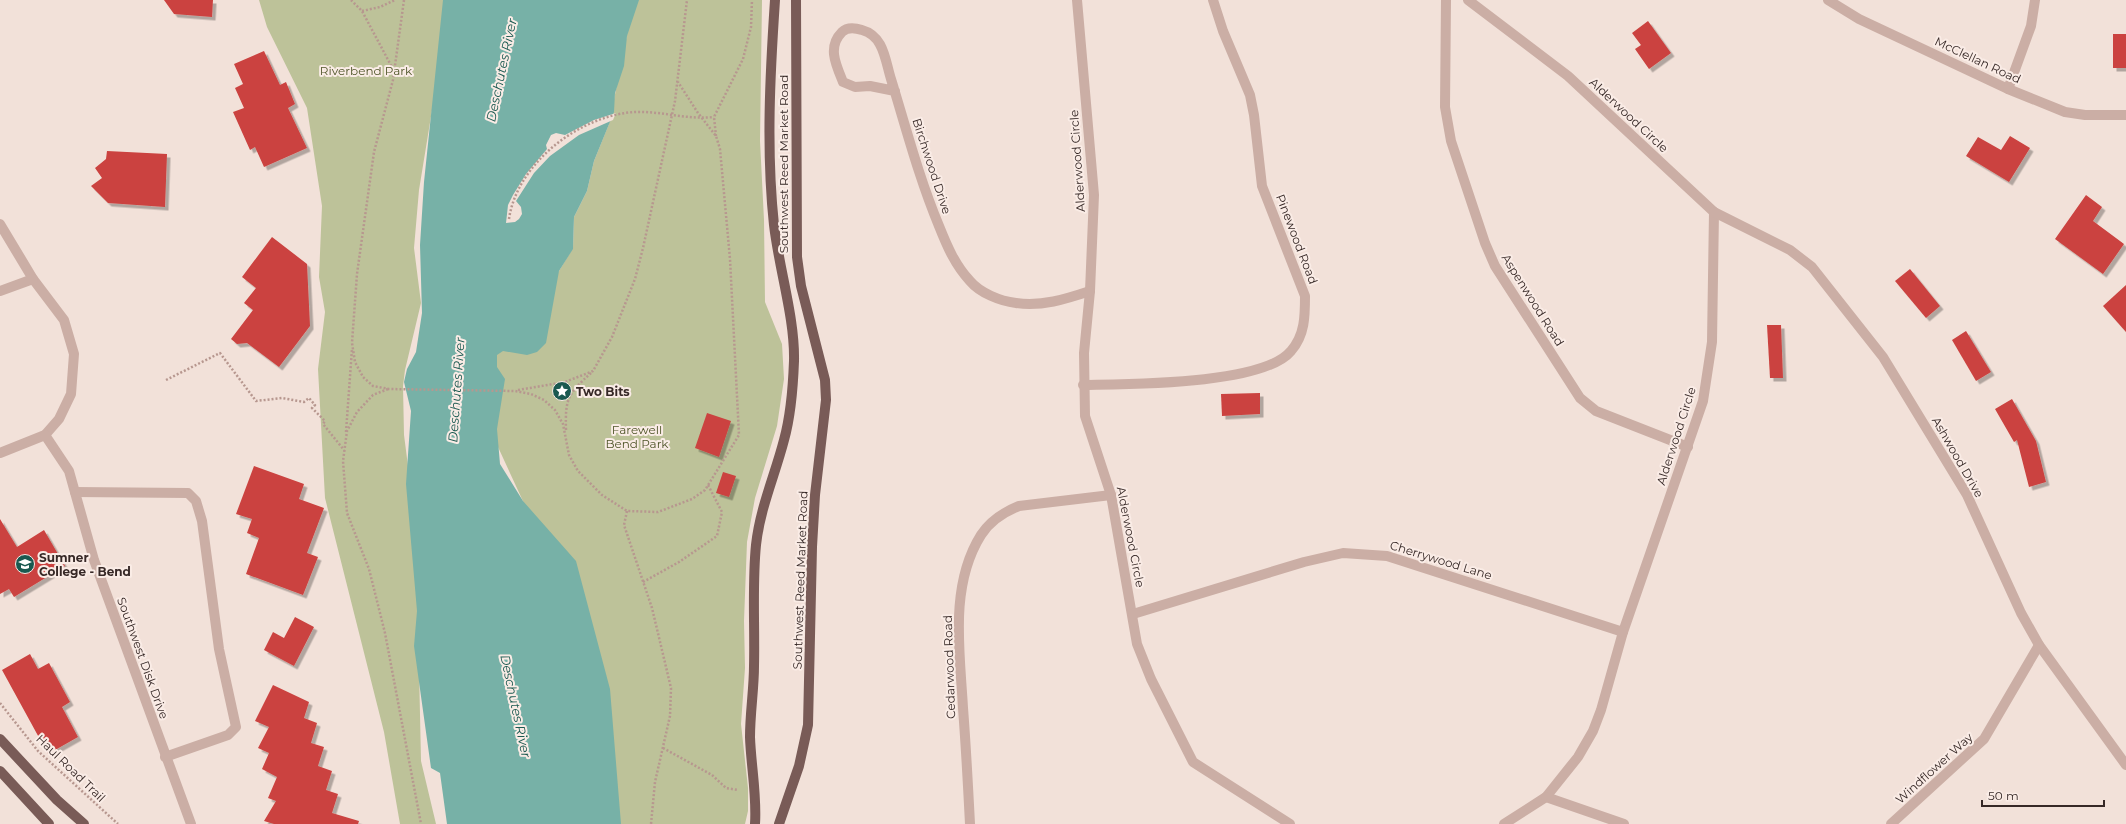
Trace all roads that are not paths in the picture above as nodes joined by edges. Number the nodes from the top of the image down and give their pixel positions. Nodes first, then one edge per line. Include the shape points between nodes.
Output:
1 (775, 0) edge
2 (796, 0) edge
3 (1077, 0) edge
4 (1213, 0) edge
5 (1446, 0) edge
6 (1468, 0) edge
7 (1828, 0) edge
8 (2035, 0) edge
9 (2008, 90) junction
10 (895, 91) junction
11 (2126, 115) edge
12 (1714, 212) junction
13 (0, 224) edge
14 (33, 279) junction
15 (0, 291) edge
16 (1090, 291) junction
17 (1083, 385) junction
18 (45, 435) junction
19 (1688, 447) junction
20 (1, 452) edge
21 (75, 492) junction
22 (1111, 495) junction
23 (1133, 614) junction
24 (1623, 632) junction
25 (2039, 645) junction
26 (0, 739) edge
27 (165, 757) junction
28 (2126, 765) edge
29 (0, 771) edge
30 (1546, 797) junction
31 (49, 824) edge
32 (84, 824) edge
33 (191, 824) edge
34 (755, 824) edge
35 (779, 824) edge
36 (970, 824) edge
37 (1290, 824) edge
38 (1504, 824) edge
39 (1624, 824) edge
40 (1891, 824) edge

1 - 34 main road, Southwest Reed Market Road via 770,72 771,180 774,224 794,360 786,432 761,513 756,543 750,737
2 - 35 main road, Southwest Reed Market Road via 796,257 824,373 826,400 812,547 808,725 799,766
3 - 16 street, Alderwood Circle via 1094,195
4 - 17 street, Pinewood Road via 1250,95 1262,186 1305,296 1301,337 1291,352 1272,365 1242,373 1195,380
5 - 19 street, Aspenwood Road via 1445,107 1451,141 1495,266 1580,398 1603,414
6 - 12 street, Alderwood Circle via 1568,76
7 - 9 street, McClellan Road via 1858,19
8 - 9 street via 2031,26
9 - 11 street, McClellan Road via 2065,112 2085,115
10 - 10 street, Birchwood Drive via 870,86 855,87 843,82 833,57 835,42 843,30 852,28 869,32 879,40
10 - 16 street, Birchwood Drive via 926,196 956,265 971,283 989,295 1015,303 1040,304
12 - 19 street, Alderwood Circle via 1711,349 1703,401
12 - 25 street, Ashwood Drive via 1790,250 1812,267 1883,357 1967,495 2021,613
13 - 14 street
14 - 15 street
14 - 18 street via 64,320 74,354 71,394 59,419
16 - 17 street, Alderwood Circle
17 - 22 street, Alderwood Circle via 1085,416
18 - 20 street
18 - 21 street, Southwest Disk Drive via 69,472
19 - 24 street, Alderwood Circle
21 - 27 street, Southwest Disk Drive via 94,560
21 - 27 street via 188,493 196,501 202,521 219,649 236,727 228,735
22 - 23 street, Alderwood Circle
22 - 36 street, Cedarwood Road via 1019,506 997,518 981,535 969,561 961,597 959,634
23 - 24 street, Cherrywood Lane via 1304,562 1342,553 1359,553 1387,556
23 - 37 street, Alderwood Circle via 1137,644 1151,679 1192,762
24 - 30 street, Alderwood Circle via 1593,731 1578,757
25 - 28 street, Ashwood Drive
25 - 40 street, Windflower Way via 1984,739
26 - 32 main road via 57,800
27 - 33 street, Southwest Disk Drive
29 - 31 main road
30 - 38 street, Alderwood Circle
30 - 39 street

